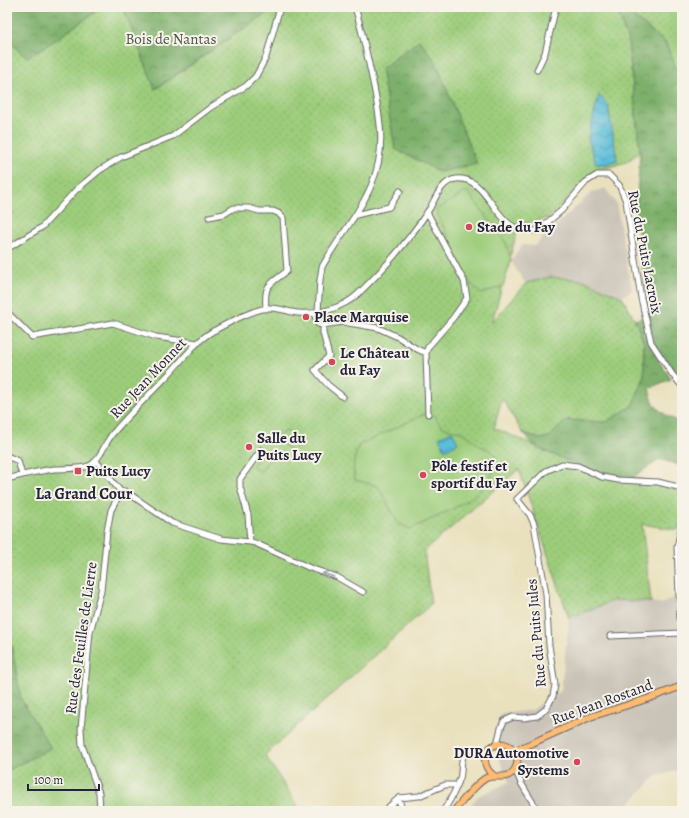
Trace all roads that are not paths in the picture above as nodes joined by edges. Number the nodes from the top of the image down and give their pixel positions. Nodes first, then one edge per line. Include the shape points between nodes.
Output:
1 (280, 7) edge
2 (355, 7) edge
3 (556, 7) edge
4 (537, 70) dead end
5 (400, 191) dead end
6 (427, 212) junction
7 (356, 215) junction
8 (209, 217) dead end
9 (7, 249) edge
10 (266, 309) junction
11 (7, 312) edge
12 (316, 313) junction
13 (323, 325) junction
14 (198, 343) junction
15 (426, 353) junction
16 (682, 386) edge
17 (344, 397) dead end
18 (428, 414) dead end
19 (261, 450) dead end
20 (7, 456) edge
21 (96, 461) junction
22 (22, 475) junction
23 (7, 479) edge
24 (682, 488) edge
25 (121, 492) junction
26 (682, 525) edge
27 (250, 542) junction
28 (362, 592) dead end
29 (682, 629) edge
30 (682, 633) edge
31 (610, 636) dead end
32 (682, 686) edge
33 (500, 734) junction
34 (531, 743) junction
35 (497, 744) junction
36 (507, 745) junction
37 (489, 750) junction
38 (514, 750) junction
39 (477, 751) junction
40 (485, 757) junction
41 (518, 758) junction
42 (487, 769) junction
43 (515, 769) junction
44 (494, 775) junction
45 (509, 775) junction
46 (480, 783) junction
47 (521, 783) junction
48 (457, 785) junction
49 (399, 798) junction
50 (100, 811) edge
51 (384, 811) edge
52 (402, 811) edge
53 (443, 811) edge
54 (454, 811) edge
55 (538, 811) edge

1 - 9 street via 266,57 256,76 246,86 211,107 173,136 121,157 100,170 76,190 42,227
2 - 7 street via 380,116 381,140 378,168
3 - 4 street via 545,53
5 - 7 street via 389,207
6 - 12 street, Rue du Puits Lacroix via 394,256 358,294 346,304
6 - 15 street via 464,281 466,298
6 - 16 street, Rue du Puits Lacroix via 446,183 456,179 468,180 478,186 504,220 512,226 521,230 537,231 562,210 586,182 597,175 608,175 619,186 626,201 641,298 651,342
7 - 12 street via 322,267
8 - 10 street via 224,214 234,208 248,208 273,211 283,218 286,271 268,286 265,293
10 - 12 street, Rue Jean Monnet via 280,308 298,313
10 - 14 street, Rue Jean Monnet via 241,317 215,330
11 - 14 street via 32,337 113,323 156,337
12 - 13 street via 318,324
13 - 15 street via 343,322 378,328
13 - 17 street via 322,333 329,356 315,370 328,385
14 - 21 street, Rue Jean Monnet via 113,433
15 - 18 street
19 - 27 street via 240,479 248,515
20 - 22 street via 18,461
21 - 22 street via 81,468 54,469
21 - 25 street
22 - 23 street
24 - 33 street, Rue du Puits Jules via 658,482 602,477 578,466 562,464 546,471 518,499 534,524 546,594 549,645 555,685 546,709 537,716 513,717 504,721
25 - 27 street via 125,491 172,523 221,540
25 - 50 street, Rue des Feuilles de Lierre via 111,510 107,531 101,591 90,632 81,729 82,745 99,793
26 - 29 street via 677,547
28 -> 27 street via 337,577
30 - 31 street
32 - 34 main road, Rue Jean Rostand via 590,717
33 - 35 street
33 - 36 street
34 - 38 main road, Rue Jean Rostand
34 - 41 main road
35 - 36 main road
35 - 37 main road
36 - 38 main road
37 - 39 street
37 - 40 main road
38 - 41 main road
39 - 40 street
39 - 48 street via 470,751 465,755
40 - 42 main road
41 - 43 main road
42 - 44 main road
42 - 46 main road
43 - 45 main road
43 - 47 street
44 - 45 main road
44 - 46 main road
45 - 47 street
46 - 54 main road
47 - 55 street
48 - 49 street via 445,785 419,796
48 - 53 street via 452,799
49 - 51 street
49 - 52 street

